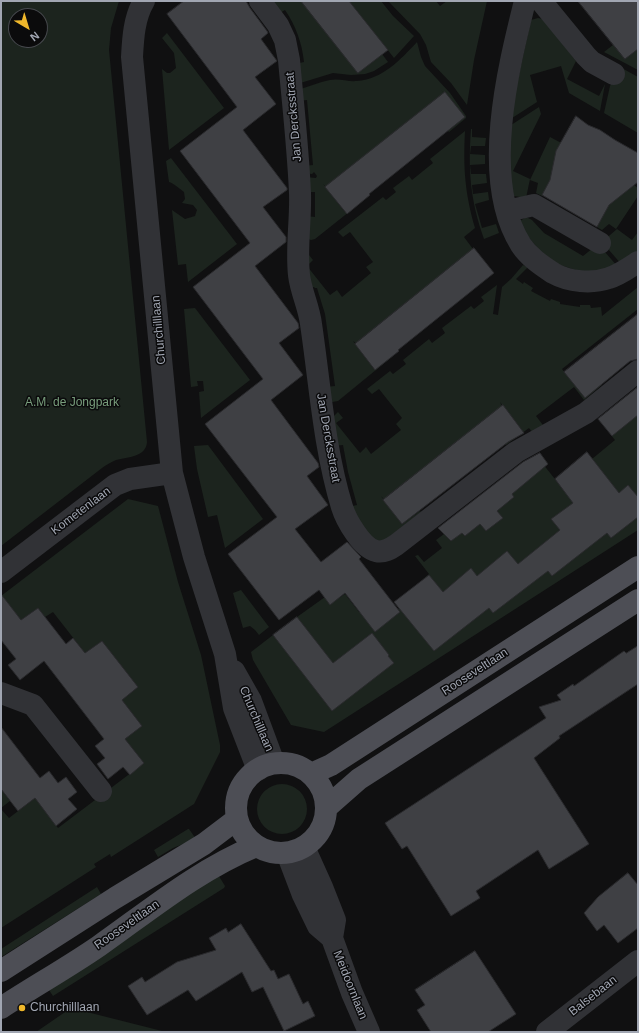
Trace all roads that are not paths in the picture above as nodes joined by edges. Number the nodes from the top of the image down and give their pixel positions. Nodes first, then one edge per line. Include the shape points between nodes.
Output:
1 (144, 1) edge
2 (260, 1) edge
3 (525, 1) edge
4 (541, 1) edge
5 (614, 74) dead end
6 (507, 211) junction
7 (600, 243) dead end
8 (638, 262) edge
9 (638, 371) edge
10 (172, 473) junction
11 (638, 567) edge
12 (1, 572) edge
13 (638, 600) edge
14 (1, 693) edge
15 (266, 766) junction
16 (311, 774) junction
17 (101, 791) dead end
18 (326, 808) junction
19 (237, 819) junction
20 (256, 846) junction
21 (296, 850) junction
22 (638, 960) edge
23 (1, 971) edge
24 (1, 1008) edge
25 (369, 1032) edge
26 (547, 1032) edge

1 - 10 street, Churchilllaan via 134,27 132,57
2 - 9 street, Jan Dercksstraat via 285,40 289,60 300,195 299,274 311,321 331,463 347,520 366,545 376,551 386,551 396,545 516,452 586,413
3 - 6 street via 514,46 501,125 500,174
4 - 5 street via 586,56
6 - 7 street via 534,205
6 - 8 street via 521,244 541,266 557,275 577,281 593,281 609,278
10 - 12 street, Kometenlaan via 130,479 115,485
10 - 15 street, Churchilllaan via 194,557 225,654 250,701
11 - 16 main road, Rooseveltlaan via 332,765
13 - 18 main road via 359,779
14 - 17 street via 33,705
15 - 16 main road via 287,763
15 - 19 main road via 244,782 236,800
16 - 18 main road via 322,790
18 - 21 main road via 324,823 316,837
19 - 20 main road via 247,839
19 - 23 main road via 204,844
20 - 21 main road via 271,852
20 - 24 main road, Rooseveltlaan via 217,864 98,946
21 - 25 street, Meidoornlaan via 302,895 318,926 332,938
22 - 26 street, Balsebaan

